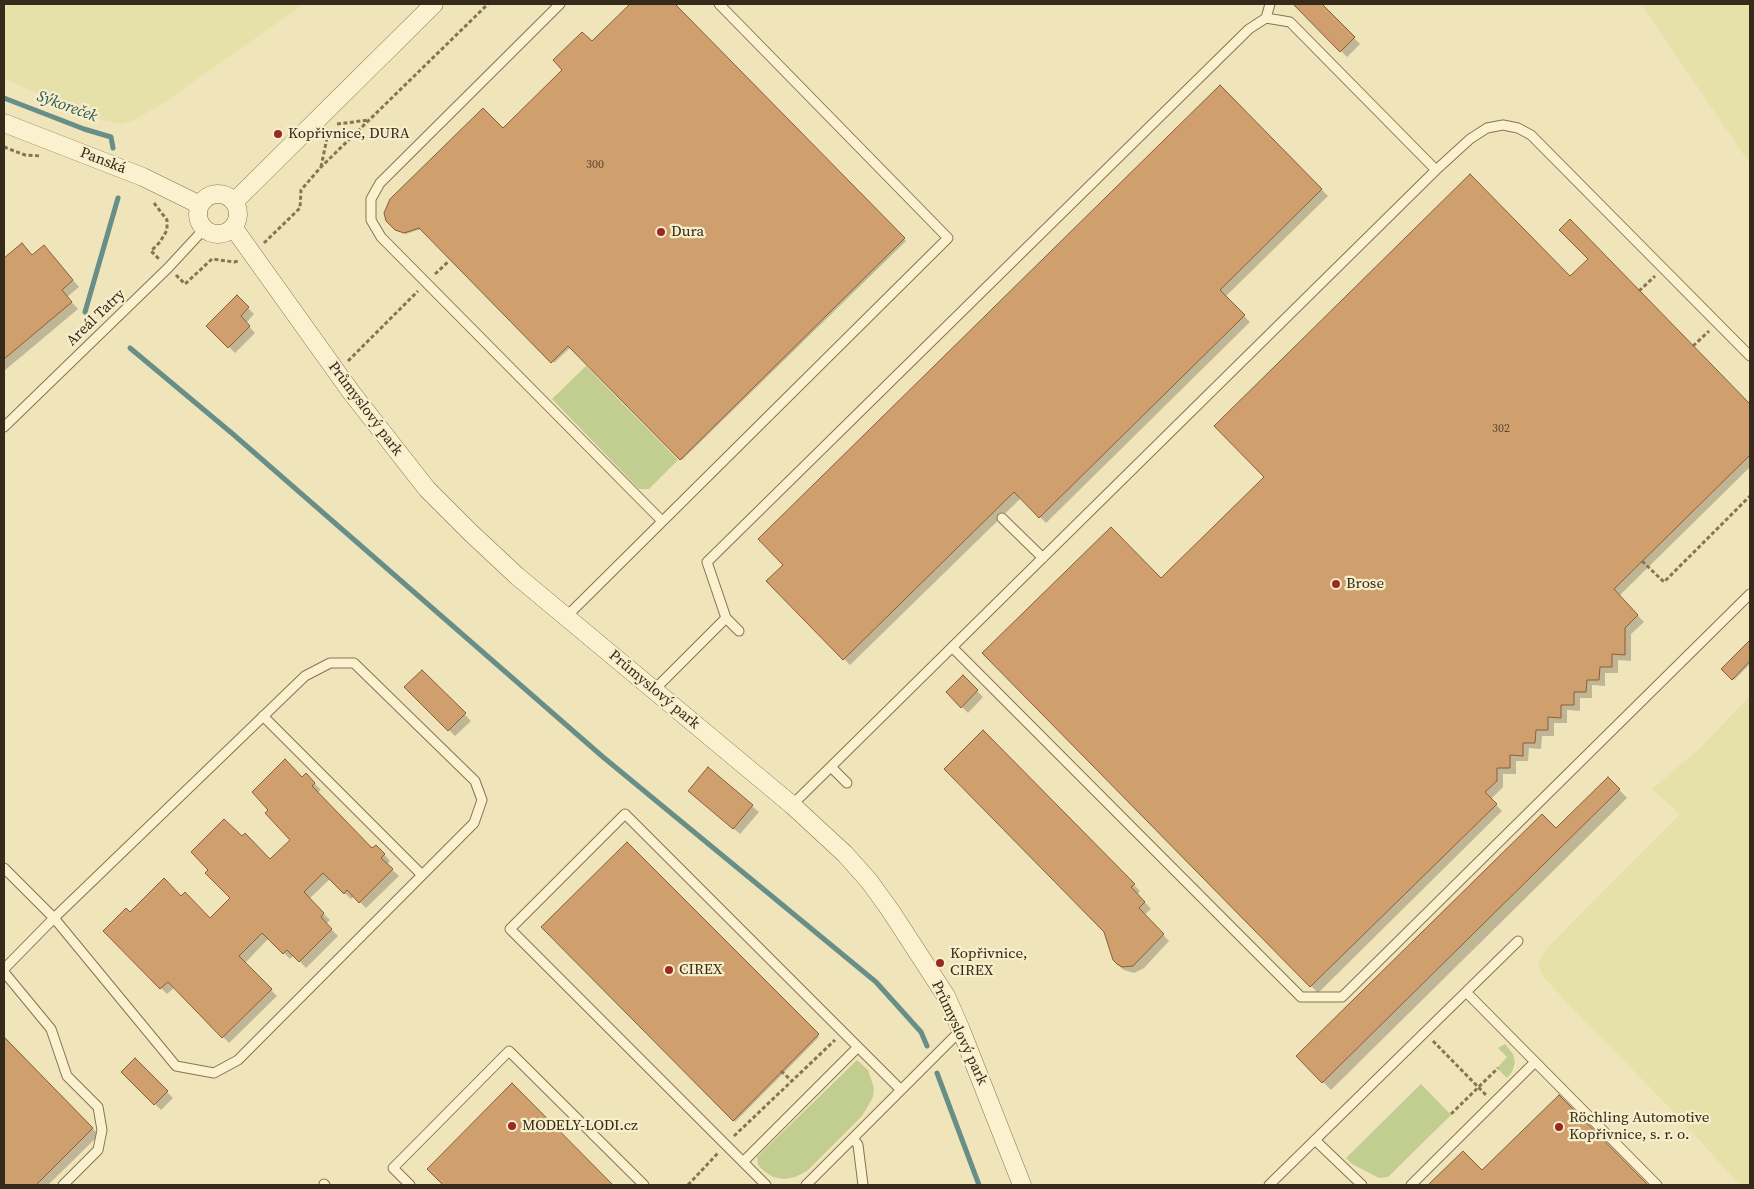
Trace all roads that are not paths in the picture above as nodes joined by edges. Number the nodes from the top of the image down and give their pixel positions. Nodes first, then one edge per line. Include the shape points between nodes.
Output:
1 (434, 4) edge
2 (560, 4) edge
3 (719, 4) edge
4 (1270, 4) edge
5 (1266, 18) junction
6 (4, 123) edge
7 (1436, 170) junction
8 (234, 202) junction
9 (200, 205) junction
10 (233, 227) junction
11 (205, 228) junction
12 (1750, 356) edge
13 (4, 426) edge
14 (1002, 518) dead end
15 (662, 521) junction
16 (1043, 558) junction
17 (1750, 594) edge
18 (566, 616) junction
19 (726, 618) junction
20 (739, 631) dead end
21 (952, 647) junction
22 (654, 690) junction
23 (262, 716) junction
24 (831, 767) junction
25 (847, 783) dead end
26 (792, 805) junction
27 (4, 868) edge
28 (422, 875) junction
29 (54, 918) junction
30 (1518, 941) dead end
31 (4, 970) edge
32 (1466, 992) junction
33 (962, 1030) junction
34 (858, 1047) junction
35 (1535, 1062) junction
36 (901, 1090) junction
37 (853, 1138) junction
38 (1315, 1140) junction
39 (743, 1162) junction
40 (63, 1185) edge
41 (410, 1185) edge
42 (644, 1185) edge
43 (766, 1185) edge
44 (806, 1185) edge
45 (863, 1185) edge
46 (1022, 1185) edge
47 (1269, 1185) edge
48 (1362, 1185) edge
49 (1410, 1185) edge
50 (1657, 1185) edge

1 - 8 street
2 - 15 lane via 380,183 370,208 375,229
3 - 15 lane via 948,238
4 - 5 lane
5 - 7 lane via 1290,22
5 - 19 lane via 1249,30 707,562
6 - 9 street, Panská via 143,177
7 - 12 lane via 1486,128 1503,125 1531,135
7 - 16 lane
8 - 9 street via 229,197 216,194
8 - 10 street via 238,214
9 - 11 street via 199,217
10 - 11 street via 222,233
10 - 18 street, Průmyslový park via 257,248 351,392 427,489 471,533
11 - 13 lane, Areál Tatry via 168,268
14 - 16 lane
15 - 18 lane
16 - 21 lane
17 - 21 lane via 1342,997 1300,997
18 - 22 street, Průmyslový park
19 - 20 lane
19 - 22 lane
21 - 24 lane
22 - 26 street, Průmyslový park
23 - 28 lane
23 - 28 lane via 305,676 330,663 354,663 475,780 482,800 474,823
23 - 29 lane
24 - 25 lane
24 - 26 lane
26 - 33 street, Průmyslový park via 869,881 928,967
27 - 29 lane
28 - 29 lane via 238,1060 214,1073 176,1066
29 - 31 lane
30 - 32 lane
31 - 40 lane via 51,1029 67,1076 98,1107 102,1130 98,1150
32 - 35 lane
32 - 38 lane
33 - 36 lane
33 - 46 street, Průmyslový park
34 - 36 lane
34 - 39 lane
34 - 39 lane via 625,814 510,929
35 - 49 lane
35 - 50 lane
36 - 37 lane
37 - 44 lane
37 - 45 lane via 858,1145
38 - 47 lane
38 - 48 lane
39 - 43 lane
41 - 42 lane via 393,1168 509,1052

